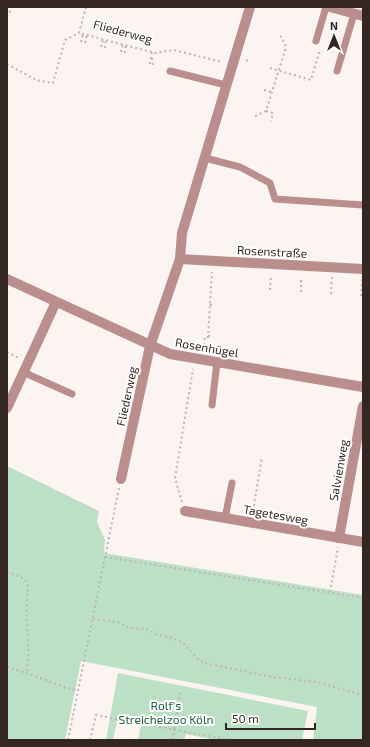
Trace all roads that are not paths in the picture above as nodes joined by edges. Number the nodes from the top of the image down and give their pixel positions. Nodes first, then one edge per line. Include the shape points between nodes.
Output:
1 (250, 7) edge
2 (326, 7) edge
3 (330, 7) edge
4 (358, 15) edge
5 (319, 43) road end
6 (170, 71) dead end
7 (337, 72) dead end
8 (226, 85) junction
9 (205, 158) junction
10 (363, 205) edge
11 (180, 259) junction
12 (363, 269) edge
13 (7, 279) edge
14 (56, 302) junction
15 (150, 346) junction
16 (217, 362) junction
17 (23, 372) junction
18 (363, 387) edge
19 (72, 394) dead end
20 (212, 404) dead end
21 (363, 406) edge
22 (7, 408) edge
23 (121, 479) road end
24 (232, 483) dead end
25 (185, 511) road end
26 (225, 518) junction
27 (339, 538) junction
28 (363, 542) edge

1 - 8 street, Fliederweg
2 - 5 lane
3 - 4 street
4 - 7 lane
6 - 8 lane
8 - 9 street, Fliederweg
9 - 10 lane via 240,167 270,183 275,198
9 - 11 street, Fliederweg via 182,233
11 - 12 street, Rosenstraße
11 - 15 street, Fliederweg
13 - 14 street, Rosenhügel
14 - 15 street, Rosenhügel
14 - 17 street
15 - 16 street, Rosenhügel via 170,354
15 - 23 street, Fliederweg
16 - 18 street, Rosenhügel
16 - 20 lane
17 - 19 lane
17 - 22 street
21 - 27 street, Salvienweg
24 - 26 lane
25 - 26 street, Tagetesweg
26 - 27 street, Tagetesweg
27 - 28 street, Tagetesweg

